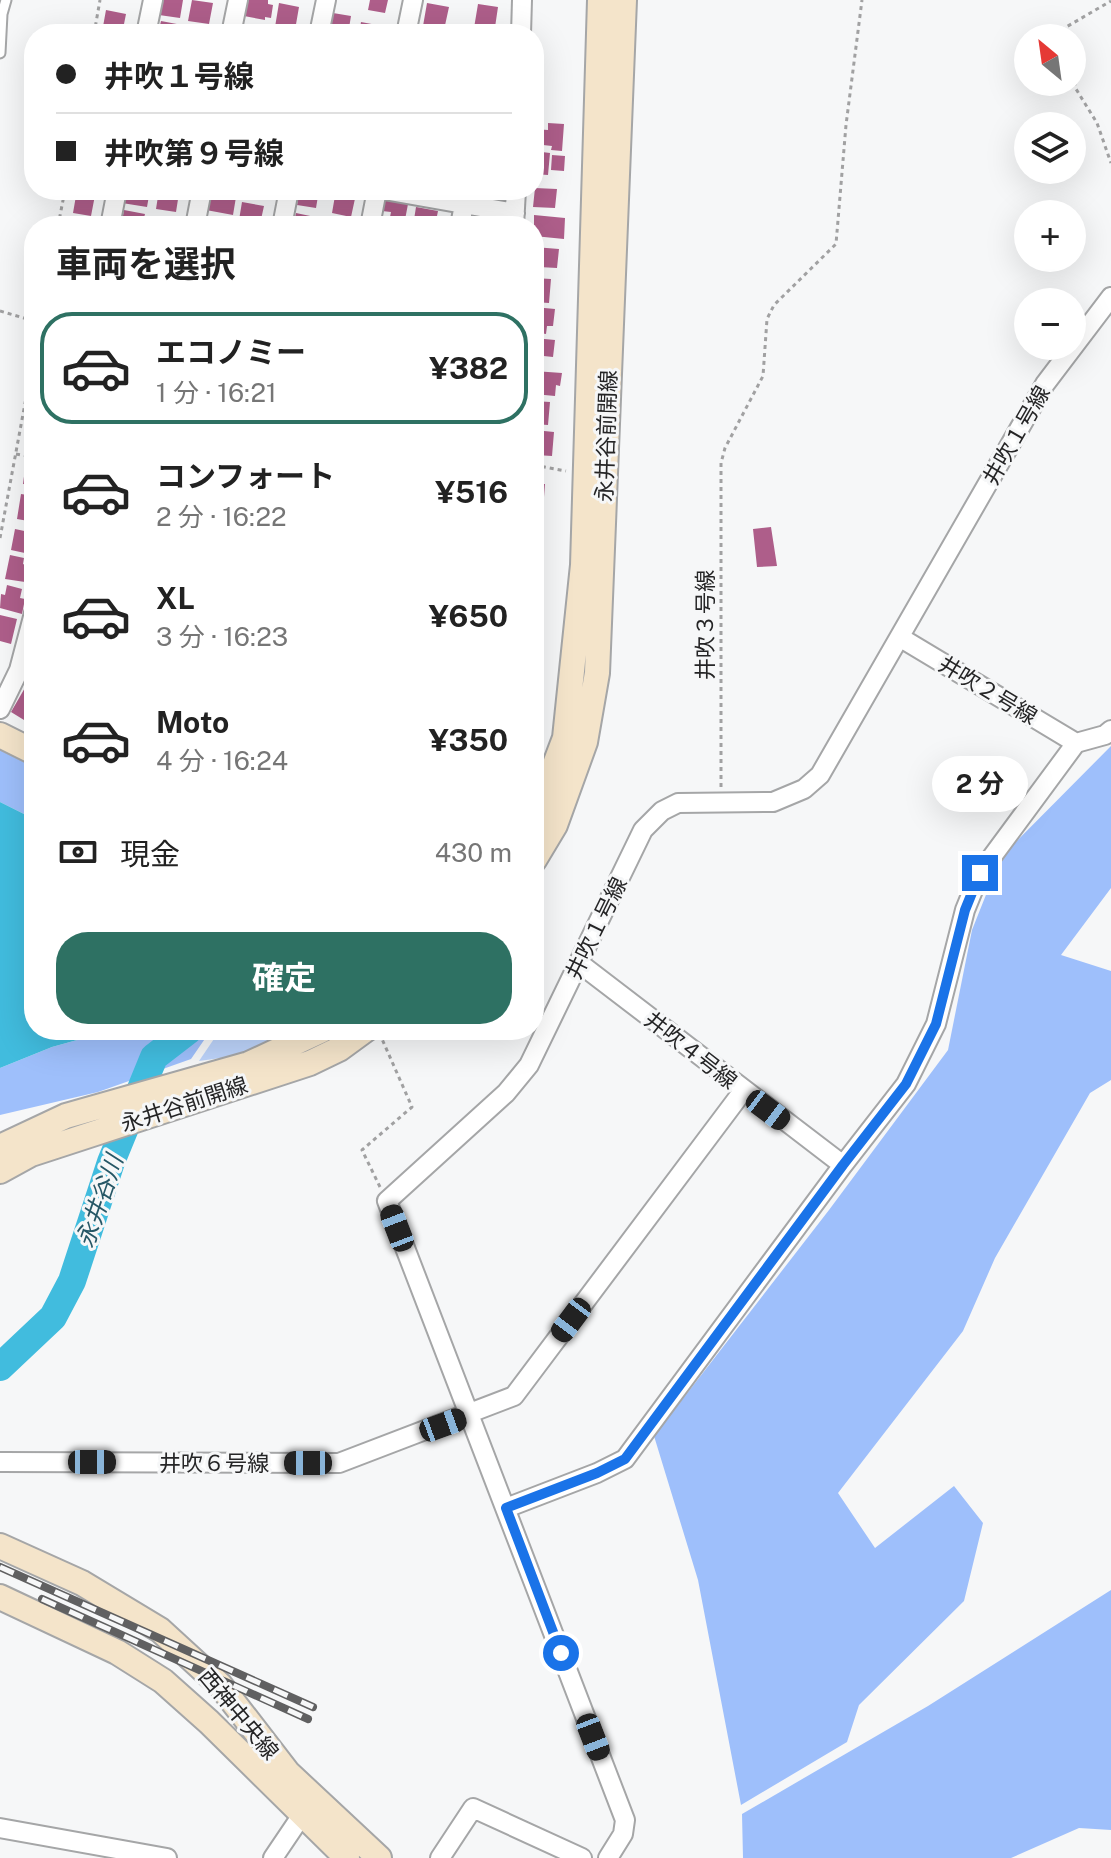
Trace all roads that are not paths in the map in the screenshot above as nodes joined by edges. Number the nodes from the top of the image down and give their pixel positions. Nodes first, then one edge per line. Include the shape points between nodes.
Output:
1 (6, 0) edge
2 (153, 0) edge
3 (238, 0) edge
4 (326, 0) edge
5 (413, 0) edge
6 (522, 0) edge
7 (600, 0) edge
8 (624, 0) edge
9 (148, 24) edge
10 (233, 24) edge
11 (321, 24) edge
12 (408, 24) edge
13 (521, 24) edge
14 (0, 53) edge
15 (441, 200) edge
16 (464, 204) junction
17 (462, 216) edge
18 (502, 216) edge
19 (1111, 297) edge
20 (901, 638) junction
21 (24, 678) edge
22 (0, 709) edge
23 (1111, 730) edge
24 (0, 735) edge
25 (1076, 743) junction
26 (24, 747) edge
27 (544, 794) edge
28 (544, 843) edge
29 (579, 963) junction
30 (544, 1034) edge
31 (301, 1040) edge
32 (333, 1040) edge
33 (541, 1040) edge
34 (743, 1091) junction
35 (0, 1147) edge
36 (843, 1165) junction
37 (0, 1171) edge
38 (469, 1415) junction
39 (0, 1462) edge
40 (506, 1508) junction
41 (0, 1546) edge
42 (0, 1597) edge
43 (302, 1815) junction
44 (0, 1828) edge
45 (167, 1858) edge
46 (273, 1858) edge
47 (347, 1858) edge
48 (379, 1858) edge
49 (440, 1858) edge
50 (582, 1858) edge
51 (608, 1858) edge

1 - 14 lane
2 - 9 street
3 - 10 street
4 - 11 street
5 - 12 street
6 - 13 street
7 - 27 street, 永井谷前開線 via 583,565 565,738
8 - 28 street, 永井谷前開線 via 597,673 585,742
15 - 16 street
16 - 17 street
16 - 18 street
19 - 20 street, 井吹１号線 via 1045,384
20 - 25 street, 井吹２号線
20 - 29 street, 井吹１号線 via 820,775 804,789 773,802 678,803 643,830
21 - 22 street
23 - 25 street
24 - 26 street
25 - 36 street via 980,873 965,910 936,1024 906,1084
29 - 30 street, 井吹１号線
29 - 34 street, 井吹４号線
31 - 35 street, 永井谷前開線 via 249,1064 66,1116
32 - 37 street, 永井谷前開線 via 310,1063 31,1154
33 - 38 street, 井吹１号線 via 506,1093 387,1201
34 - 36 street, 井吹４号線
34 - 38 street, 井吹６号線 via 514,1396
36 - 40 street via 625,1459
38 - 39 street, 井吹６号線 via 339,1463
38 - 40 street
40 - 51 street via 625,1820
41 - 48 street, 西神中央線 via 82,1583 160,1630 220,1685 288,1773
42 - 43 street, 西神中央線 via 76,1631 163,1681
43 - 46 street
43 - 47 street, 西神中央線
44 - 45 street
49 - 50 street via 473,1808

